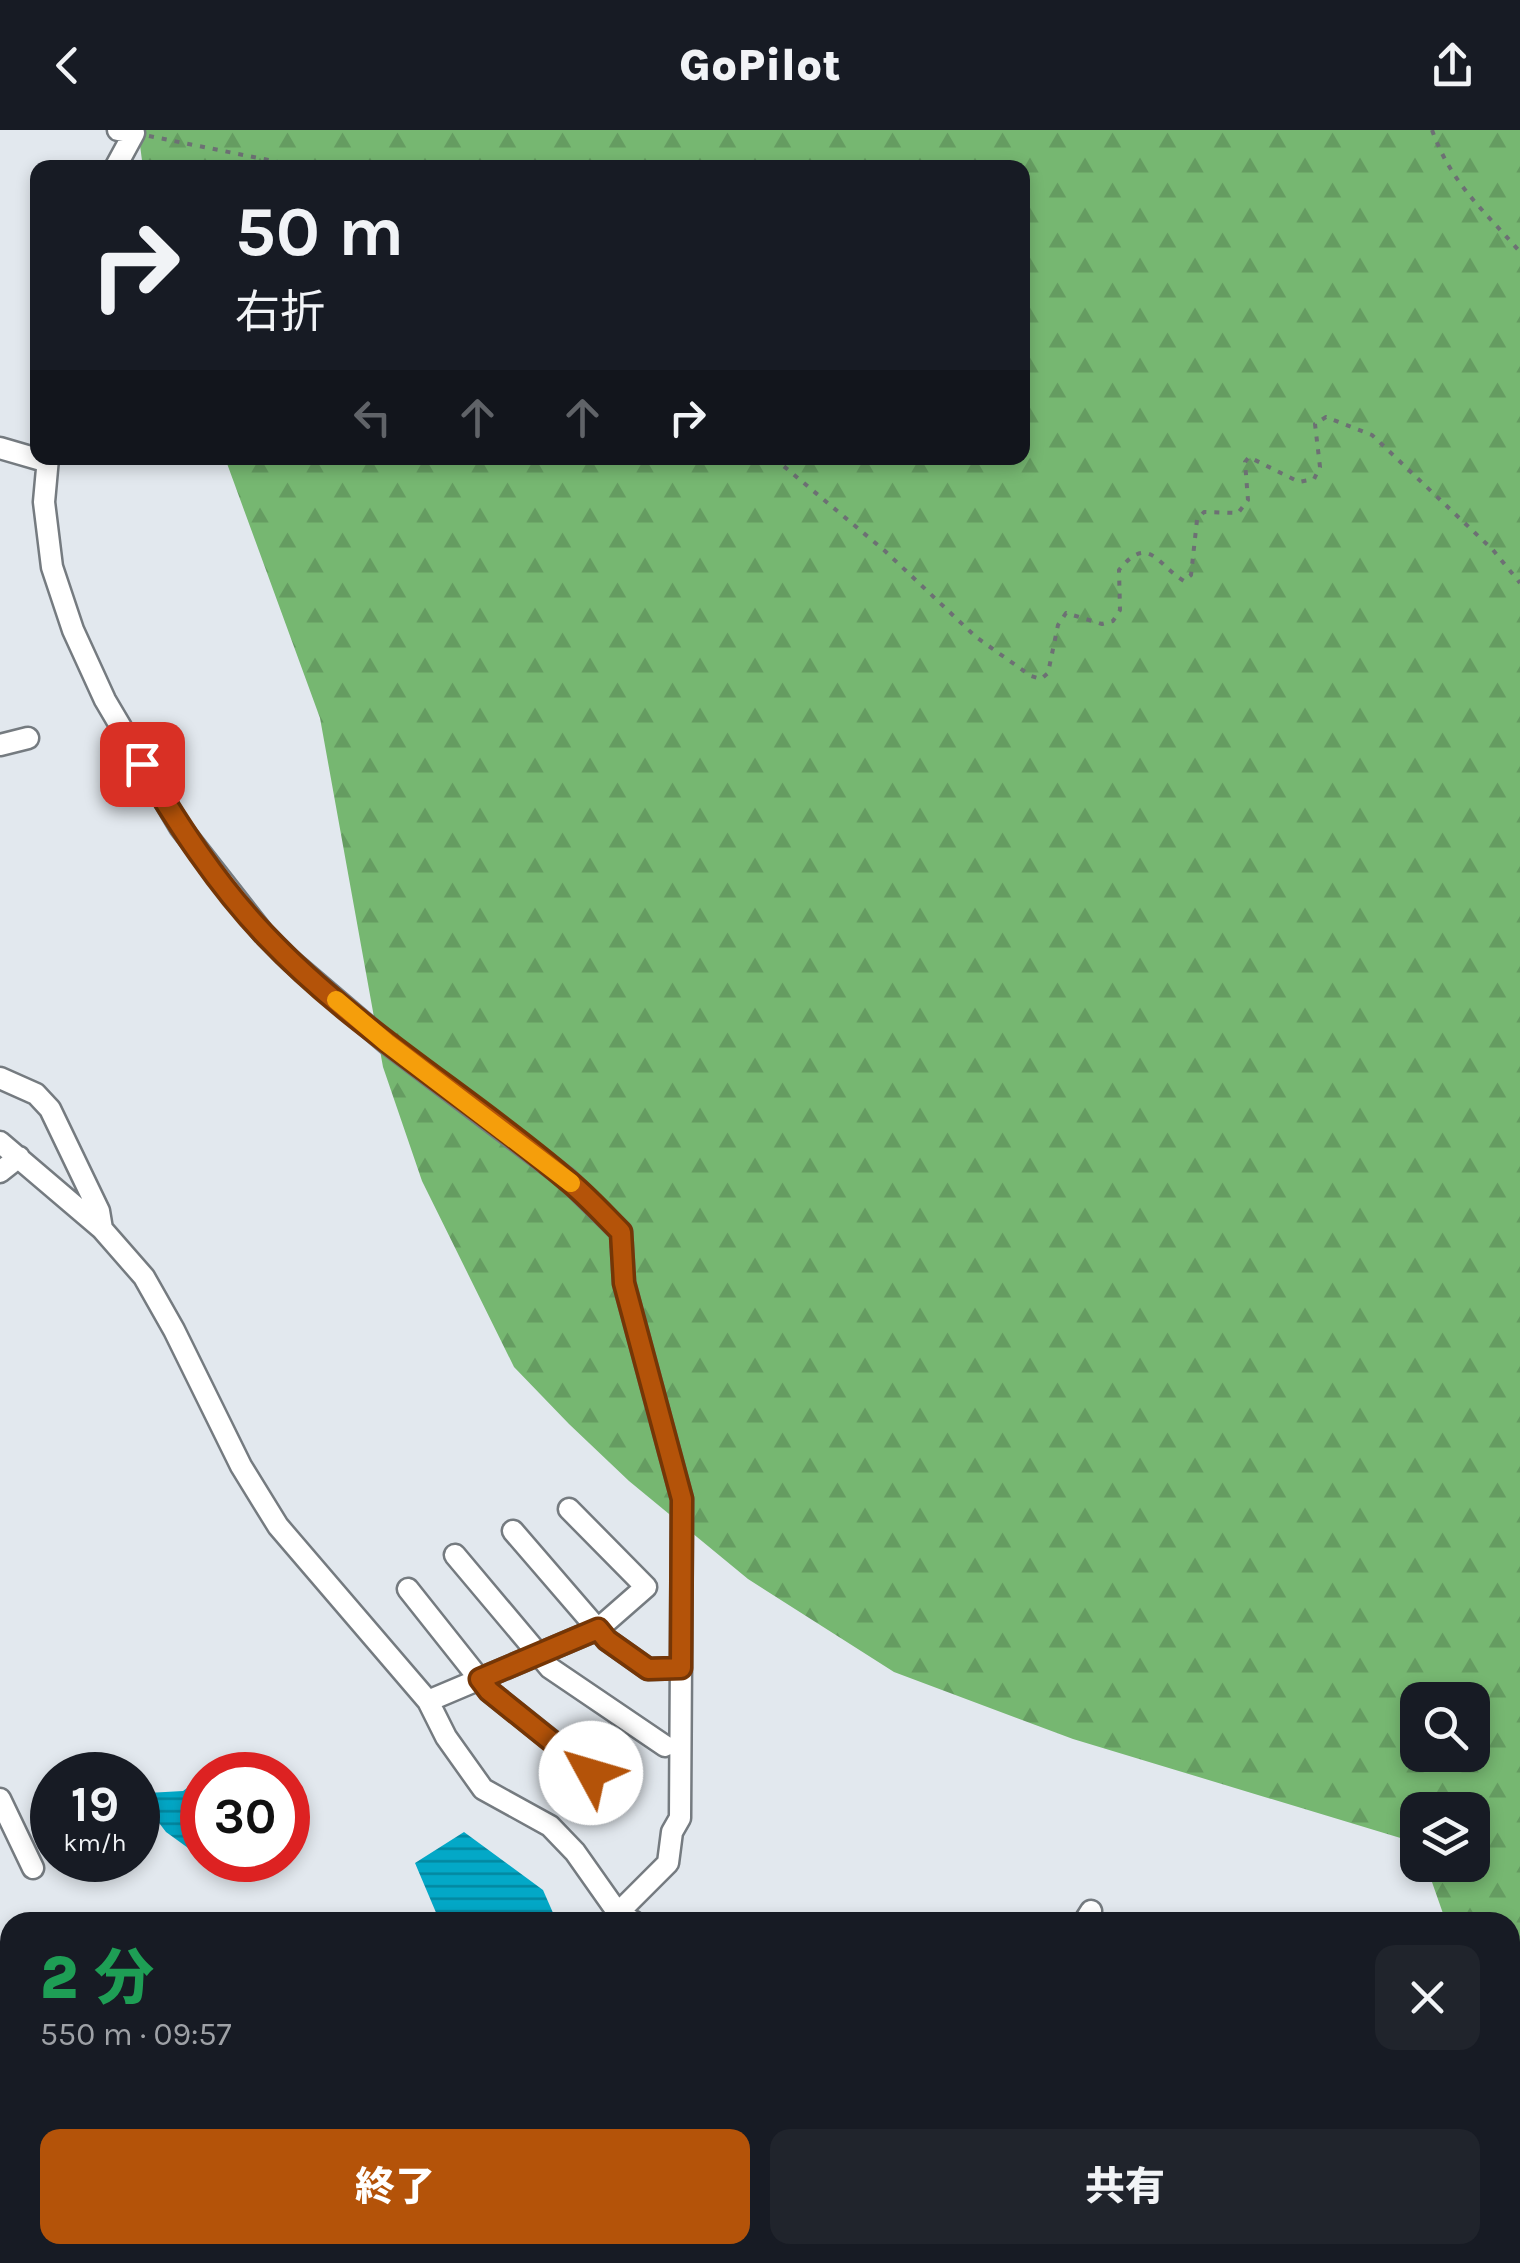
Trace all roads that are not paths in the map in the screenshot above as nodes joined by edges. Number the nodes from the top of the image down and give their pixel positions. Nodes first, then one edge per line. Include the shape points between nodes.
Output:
1 (126, 132) edge
2 (117, 160) edge
3 (0, 448) edge
4 (30, 456) edge
5 (48, 465) edge
6 (28, 738) dead end
7 (0, 745) edge
8 (0, 1078) edge
9 (0, 1142) edge
10 (19, 1157) junction
11 (0, 1172) edge
12 (102, 1229) junction
13 (570, 1509) dead end
14 (513, 1531) dead end
15 (455, 1555) dead end
16 (408, 1589) dead end
17 (598, 1629) junction
18 (538, 1654) junction
19 (681, 1668) junction
20 (480, 1679) junction
21 (428, 1701) junction
22 (666, 1746) dead end
23 (616, 1793) dead end
24 (0, 1799) edge
25 (30, 1862) edge
26 (621, 1912) edge
27 (631, 1912) edge

1 - 2 street
3 - 4 street
5 - 19 street via 44,502 52,567 73,630 104,700 180,827 291,961 567,1179 621,1232 624,1283 682,1499
6 - 7 street
8 - 12 street via 36,1094 50,1109
9 - 10 street
10 - 11 street
10 - 12 street
12 - 21 street via 144,1277 278,1526
13 - 17 street via 646,1588
14 - 17 street
15 - 18 street
16 - 20 street
17 - 18 street
17 - 19 street via 648,1669
18 - 20 street
18 - 22 street
19 - 27 street via 680,1818 668,1863
20 - 21 street
20 - 23 street
21 - 26 street via 484,1789 550,1826
24 - 25 street

